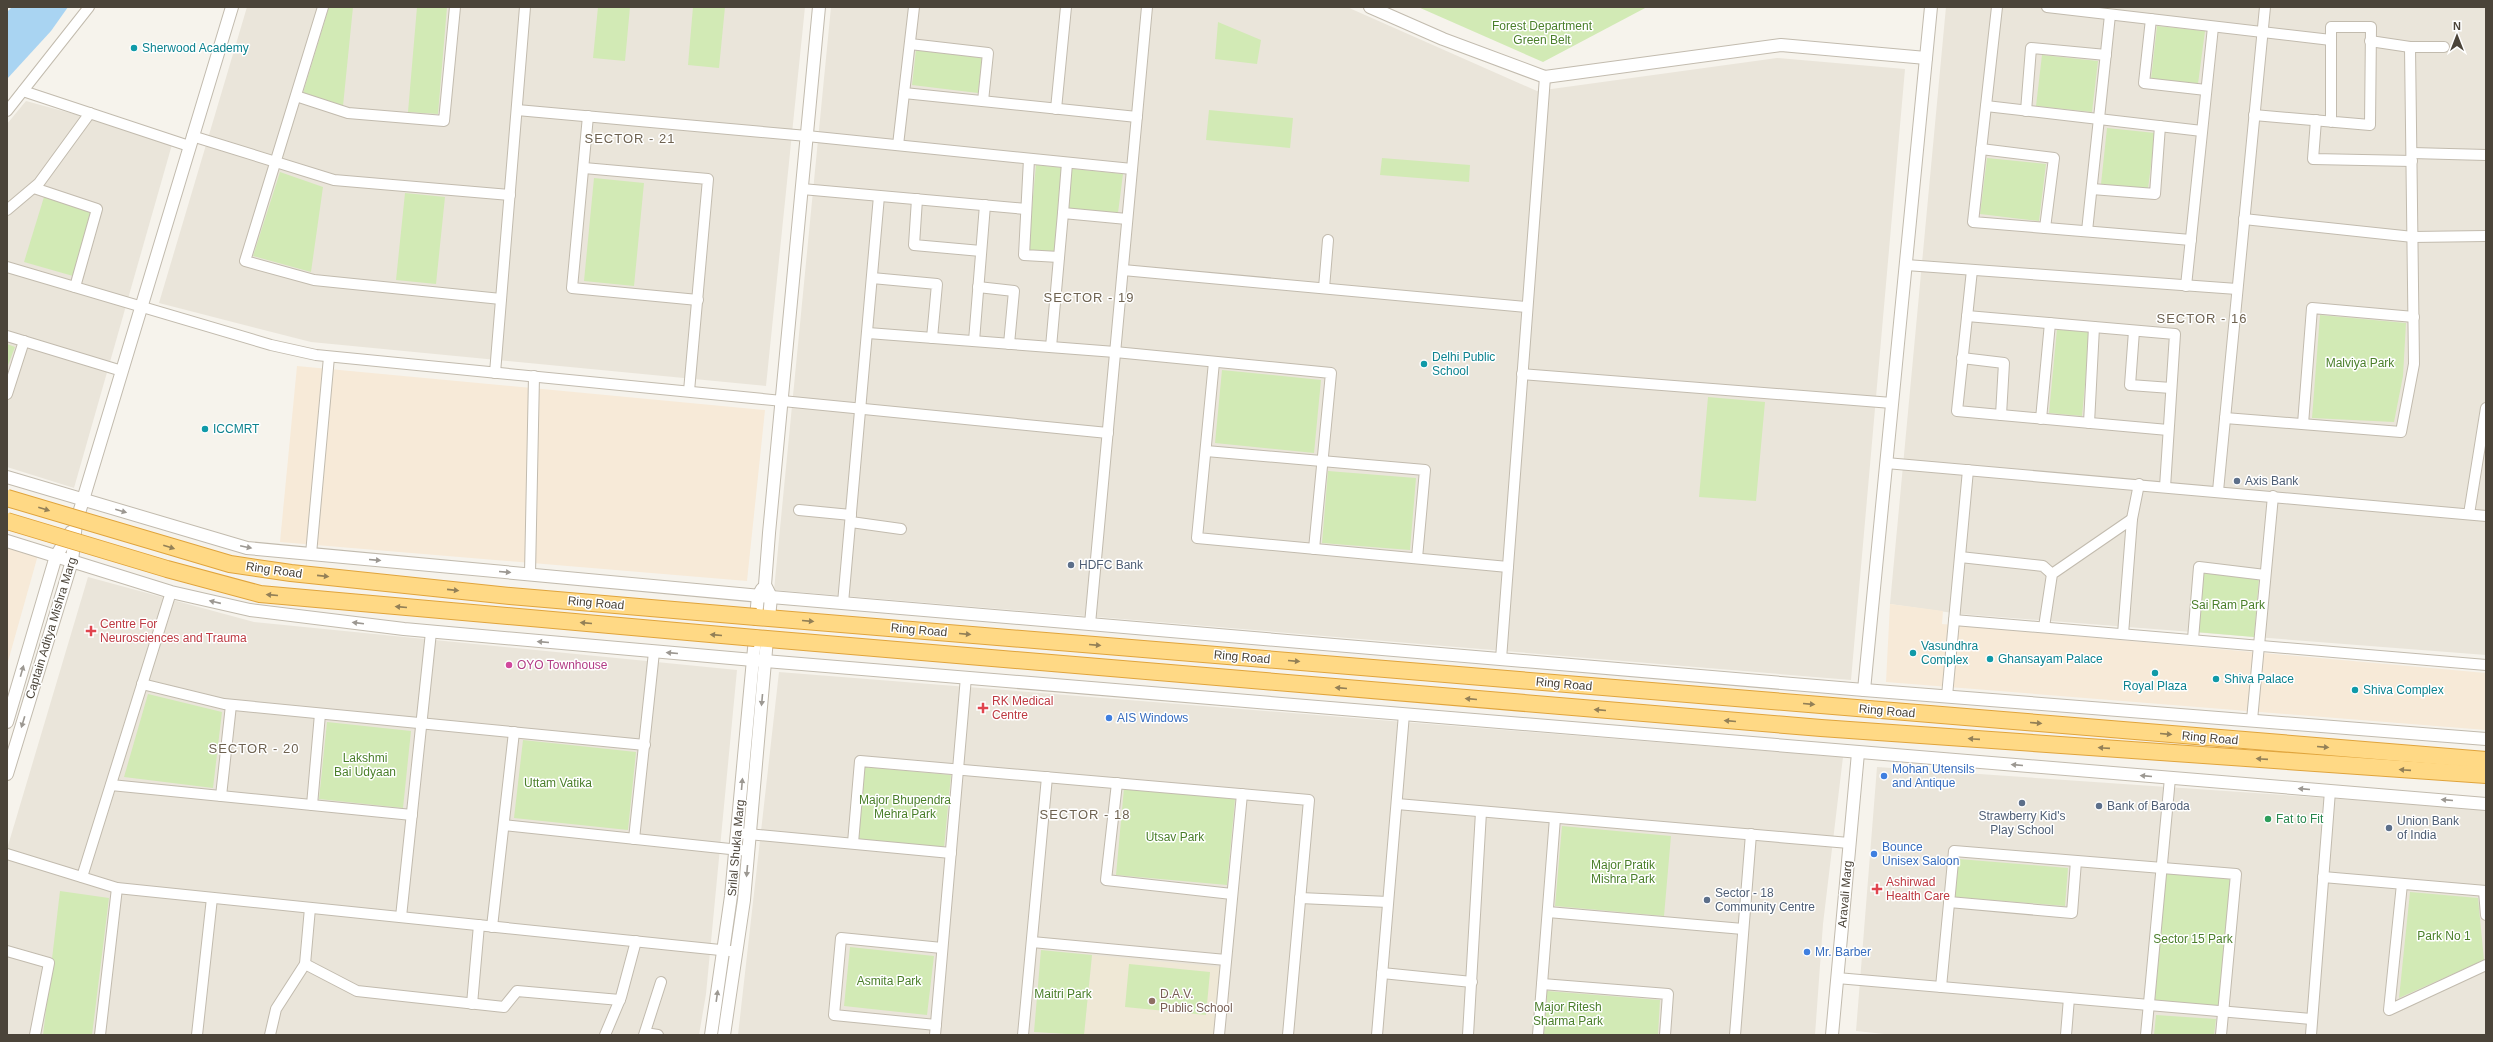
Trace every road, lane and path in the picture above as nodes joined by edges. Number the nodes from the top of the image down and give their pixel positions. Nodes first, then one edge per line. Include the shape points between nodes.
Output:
1 (89, 7) edge
2 (232, 7) edge
3 (323, 7) edge
4 (454, 7) edge
5 (525, 7) edge
6 (819, 7) edge
7 (914, 7) edge
8 (1066, 7) edge
9 (1147, 7) edge
10 (1370, 7) edge
11 (1931, 7) edge
12 (1997, 7) edge
13 (2047, 7) edge
14 (2265, 7) edge
15 (2110, 14) junction
16 (2151, 20) junction
17 (2212, 27) junction
18 (2262, 33) junction
19 (2331, 40) junction
20 (2370, 41) junction
21 (910, 44) junction
22 (2410, 47) junction
23 (2444, 47) dead end
24 (2106, 55) junction
25 (1926, 58) junction
26 (1545, 77) junction
27 (2206, 90) junction
28 (23, 91) junction
29 (904, 93) junction
30 (296, 96) junction
31 (983, 101) junction
32 (1986, 106) junction
33 (1056, 109) junction
34 (517, 110) junction
35 (7, 111) edge
36 (2026, 111) junction
37 (90, 113) junction
38 (2254, 115) junction
39 (588, 116) junction
40 (1137, 117) junction
41 (2099, 119) junction
42 (2316, 120) junction
43 (2331, 122) junction
44 (2160, 126) junction
45 (2202, 131) junction
46 (807, 136) junction
47 (191, 141) junction
48 (898, 145) junction
49 (1981, 149) junction
50 (2486, 155) edge
51 (2412, 157) junction
52 (1029, 159) junction
53 (275, 162) junction
54 (1067, 163) junction
55 (584, 168) junction
56 (1132, 169) junction
57 (34, 188) junction
58 (802, 189) junction
59 (2092, 189) junction
60 (510, 195) junction
61 (879, 196) junction
62 (917, 199) junction
63 (985, 205) junction
64 (1026, 209) junction
65 (7, 210) edge
66 (1063, 213) junction
67 (1128, 218) junction
68 (2244, 218) junction
69 (2045, 228) junction
70 (2087, 231) junction
71 (2486, 236) edge
72 (2413, 237) junction
73 (1328, 240) dead end
74 (2191, 240) junction
75 (981, 251) junction
76 (1059, 257) junction
77 (1906, 266) junction
78 (7, 267) edge
79 (1123, 270) junction
80 (1972, 270) junction
81 (872, 278) junction
82 (2186, 286) junction
83 (75, 287) junction
84 (978, 287) junction
85 (1324, 288) junction
86 (2237, 289) junction
87 (501, 299) junction
88 (698, 300) junction
89 (141, 307) junction
90 (1528, 307) junction
91 (1967, 316) junction
92 (2414, 317) junction
93 (2050, 323) junction
94 (2094, 327) junction
95 (2134, 330) junction
96 (868, 333) junction
97 (7, 336) edge
98 (932, 338) junction
99 (24, 341) junction
100 (974, 341) junction
101 (1009, 344) junction
102 (1051, 347) junction
103 (1115, 352) junction
104 (329, 357) junction
105 (1962, 358) junction
106 (1214, 362) junction
107 (122, 371) junction
108 (495, 373) junction
109 (1522, 374) junction
110 (534, 376) junction
111 (2172, 388) junction
112 (689, 391) junction
113 (7, 394) edge
114 (782, 400) junction
115 (1892, 403) junction
116 (861, 408) junction
117 (2486, 408) edge
118 (2001, 415) junction
119 (2225, 418) junction
120 (2041, 419) junction
121 (2089, 423) junction
122 (2303, 424) junction
123 (2168, 430) junction
124 (1108, 433) junction
125 (1206, 451) junction
126 (1322, 461) junction
127 (1886, 463) junction
128 (1968, 470) junction
129 (7, 477) edge
130 (2138, 484) junction
131 (2165, 486) junction
132 (2218, 491) junction
133 (2273, 496) junction
134 (7, 498) edge
135 (84, 500) junction
136 (799, 510) dead end
137 (2468, 514) junction
138 (2486, 516) edge
139 (851, 519) junction
140 (2132, 519) junction
141 (7, 521) edge
142 (76, 523) junction
143 (901, 529) dead end
144 (7, 541) edge
145 (1314, 549) junction
146 (311, 554) junction
147 (56, 556) junction
148 (1960, 557) junction
149 (1417, 558) junction
150 (72, 561) junction
151 (1508, 567) junction
152 (530, 574) junction
153 (2052, 574) junction
154 (2265, 575) junction
155 (765, 585) junction
156 (171, 592) junction
157 (758, 596) junction
158 (771, 597) junction
159 (843, 603) junction
160 (763, 617) junction
161 (1954, 620) junction
162 (1090, 624) junction
163 (2044, 627) junction
164 (431, 632) junction
165 (2123, 634) junction
166 (761, 639) junction
167 (2193, 639) junction
168 (2259, 645) junction
169 (654, 652) junction
170 (1501, 659) junction
171 (753, 660) junction
172 (765, 661) junction
173 (2486, 665) edge
174 (966, 677) junction
175 (142, 684) junction
176 (1864, 690) junction
177 (1947, 696) junction
178 (231, 705) junction
179 (320, 714) junction
180 (1404, 714) junction
181 (2252, 720) junction
182 (7, 722) edge
183 (421, 723) junction
184 (514, 732) junction
185 (2486, 739) edge
186 (644, 745) junction
187 (1858, 753) junction
188 (2486, 760) edge
189 (958, 769) junction
190 (7, 774) edge
191 (2486, 776) edge
192 (1048, 777) junction
193 (2170, 778) junction
194 (1116, 783) junction
195 (111, 785) junction
196 (2330, 791) junction
197 (1242, 794) junction
198 (221, 796) junction
199 (1397, 804) junction
200 (2486, 804) edge
201 (312, 805) junction
202 (1481, 812) junction
203 (412, 815) junction
204 (1555, 818) junction
205 (504, 825) junction
206 (737, 833) junction
207 (750, 834) junction
208 (1750, 834) junction
209 (634, 839) junction
210 (853, 843) junction
211 (1849, 843) junction
212 (736, 850) junction
213 (749, 851) junction
214 (951, 853) junction
215 (7, 854) edge
216 (2076, 861) junction
217 (2163, 868) junction
218 (82, 877) junction
219 (2323, 877) junction
220 (2402, 884) junction
221 (117, 888) junction
222 (2485, 891) edge
223 (1232, 894) junction
224 (212, 898) junction
225 (1300, 898) junction
226 (1388, 902) junction
227 (1949, 902) junction
228 (310, 908) junction
229 (1548, 912) junction
230 (2486, 915) edge
231 (401, 917) junction
232 (479, 925) junction
233 (492, 926) junction
234 (1743, 929) junction
235 (636, 942) junction
236 (1032, 942) junction
237 (942, 948) junction
238 (724, 950) junction
239 (7, 951) edge
240 (737, 952) junction
241 (1226, 960) junction
242 (306, 964) junction
243 (2486, 965) edge
244 (1382, 974) junction
245 (1837, 978) junction
246 (661, 982) dead end
247 (1472, 982) junction
248 (1542, 984) junction
249 (1941, 987) junction
250 (2070, 998) junction
251 (620, 1000) junction
252 (472, 1004) junction
253 (2149, 1005) junction
254 (2224, 1012) junction
255 (2311, 1019) junction
256 (935, 1030) edge
257 (644, 1034) edge
258 (35, 1035) edge
259 (100, 1035) edge
260 (197, 1035) edge
261 (270, 1035) edge
262 (605, 1035) edge
263 (658, 1035) edge
264 (711, 1035) edge
265 (724, 1035) edge
266 (1024, 1035) edge
267 (1219, 1035) edge
268 (1288, 1035) edge
269 (1377, 1035) edge
270 (1468, 1035) edge
271 (1538, 1035) edge
272 (1665, 1035) edge
273 (1735, 1035) edge
274 (1832, 1035) edge
275 (2066, 1035) edge
276 (2146, 1035) edge
277 (2221, 1035) edge
278 (2311, 1035) edge

1 - 28 street
2 - 47 street
3 - 30 street
4 - 30 street via 444,121 348,113
5 - 34 street
6 - 46 street
7 - 21 street
8 - 33 street
9 - 40 street
10 - 26 street via 1442,39
11 - 25 street
12 - 32 street
13 - 15 street
14 - 18 street
15 - 16 street
15 - 24 street
16 - 17 street
16 - 27 street via 2144,83
17 - 18 street
17 - 27 street
18 - 19 street
18 - 38 street
19 - 20 street via 2331,27 2371,27
19 - 43 street
20 - 22 street
20 - 43 street via 2370,125
21 - 29 street
21 - 31 street via 988,53
22 - 23 street
22 - 51 street
24 - 36 street via 2031,48
24 - 41 street
25 - 26 street via 1781,45
25 - 77 street
26 - 90 street
27 - 45 street
28 - 35 street
28 - 37 street
29 - 31 street
29 - 48 street
30 - 53 street
31 - 33 street
32 - 36 street
32 - 49 street
33 - 40 street
34 - 39 street
34 - 60 street
36 - 41 street
37 - 47 street
37 - 57 street
38 - 42 street
38 - 68 street
39 - 46 street
39 - 55 street
40 - 56 street
41 - 44 street
41 - 59 street
42 - 43 street
42 - 51 street via 2313,159
44 - 45 street
44 - 59 street via 2155,194
45 - 74 street
46 - 48 street
46 - 58 street
47 - 53 street
47 - 89 street
48 - 52 street
49 - 69 street via 2054,158
49 - 69 street via 1973,222
50 - 51 street
51 - 72 street
52 - 54 street
52 - 64 street
53 - 60 street via 334,180
53 - 87 street via 244,261 314,280
54 - 56 street
54 - 66 street
55 - 88 street via 708,179
55 - 88 street via 572,288
56 - 67 street
57 - 65 street
57 - 83 street via 97,209
58 - 61 street
58 - 114 street
59 - 70 street
60 - 87 street
61 - 62 street
61 - 81 street
62 - 63 street
62 - 75 street via 914,245
63 - 64 street
63 - 75 street
64 - 76 street via 1024,255
66 - 67 street
66 - 76 street
67 - 79 street
68 - 72 street
68 - 86 street
69 - 70 street
70 - 74 street
71 - 72 street
72 - 92 street
73 - 85 street
74 - 82 street
75 - 84 street
76 - 102 street
77 - 80 street
77 - 115 street
78 - 83 street
79 - 85 street
79 - 103 street
80 - 82 street
80 - 91 street
81 - 96 street
81 - 98 street via 937,284
82 - 86 street
83 - 89 street
84 - 100 street
84 - 101 street via 1014,291
85 - 90 street
86 - 119 street
87 - 108 street
88 - 112 street
89 - 104 street via 271,345
89 - 107 street
90 - 109 street
91 - 93 street
91 - 105 street
92 - 122 street via 2414,364 2401,432
92 - 122 street via 2312,308
93 - 94 street
93 - 120 street
94 - 95 street
94 - 121 street
95 - 111 street via 2175,334
95 - 111 street via 2130,385
96 - 98 street
96 - 116 street
97 - 99 street
98 - 100 street
99 - 107 street
99 - 113 street
100 - 101 street
101 - 102 street
102 - 103 street
103 - 106 street
103 - 124 street
104 - 108 street
104 - 146 street
105 - 118 street via 2004,363
105 - 118 street via 1957,412
106 - 125 street
106 - 126 street via 1331,373
107 - 135 street
108 - 110 street
109 - 115 street
109 - 151 street
110 - 112 street
110 - 152 street
111 - 123 street
112 - 114 street
114 - 116 street
114 - 155 street
115 - 127 street
116 - 124 street
116 - 139 street
117 - 137 street
118 - 120 street
119 - 122 street
119 - 132 street
120 - 121 street
121 - 123 street
123 - 131 street
124 - 162 street
125 - 126 street
125 - 145 street via 1197,538
126 - 145 street
126 - 149 street via 1425,470
127 - 128 street
127 - 176 street
128 - 130 street
128 - 148 street
129 - 135 street
130 - 131 street
130 - 140 street
131 - 132 street
132 - 133 street
133 - 137 street
133 - 154 street
134 -> 160 highway, Ring Road, bridge via 230,564 291,573 510,596
135 - 142 street
135 -> 146 street via 247,548
136 - 139 street
137 - 138 street
139 - 143 street
139 - 159 street
140 - 153 street
140 - 165 street
166 -> 141 highway, Ring Road, bridge via 260,594 167,570
142 - 147 street, Captain Aditya Mishra Marg
142 - 150 street, Captain Aditya Mishra Marg
144 - 147 street
145 - 149 street
146 -> 152 street
147 - 150 street
182 -> 147 street, Captain Aditya Mishra Marg
148 - 153 street via 2043,566
148 - 161 street
149 - 151 street
150 - 156 street
150 -> 190 street, Captain Aditya Mishra Marg
151 - 170 street
152 - 157 street
153 - 163 street
154 - 167 street via 2199,567
154 - 168 street
155 - 157 street
155 - 158 street
164 -> 156 street via 250,610
156 - 175 street
157 - 158 street
157 - 160 street
158 - 159 street
158 - 160 street
159 - 162 street
160 -> 188 highway, Ring Road
161 - 163 street
161 - 177 street
162 - 170 street
163 - 165 street
169 -> 164 street
164 - 183 street
165 - 167 street
166 - 171 street, Srilal Shukla Marg
166 - 172 street, Srilal Shukla Marg
191 -> 166 highway, Ring Road via 1769,724
167 - 168 street
168 - 173 street
168 - 181 street
171 -> 169 street
169 - 186 street
170 - 176 street
171 - 172 street
206 -> 171 street, Srilal Shukla Marg
172 - 174 street
172 -> 207 street, Srilal Shukla Marg
174 - 180 street
174 - 189 street
175 - 178 street
175 - 195 street
176 - 177 street
177 - 181 street
178 - 179 street
178 - 198 street
179 - 183 street
179 - 201 street
180 - 187 street
180 - 199 street
181 - 185 street
183 - 184 street
183 - 203 street
184 - 186 street
184 - 205 street
186 - 209 street
193 -> 187 street
187 - 211 street, Aravali Marg
189 - 192 street
189 - 210 street via 860,761
189 - 214 street
192 - 194 street
192 - 236 street
196 -> 193 street
193 - 217 street
194 - 197 street
194 - 223 street via 1106,880
195 - 198 street
195 - 218 street
200 -> 196 street
196 - 219 street
197 - 223 street
197 - 225 street via 1309,800
198 - 201 street
199 - 202 street
199 - 226 street
201 - 203 street
202 - 204 street
202 - 247 street
203 - 231 street
204 - 208 street
204 - 229 street
205 - 209 street
205 - 233 street
206 - 207 street
206 - 212 street, Srilal Shukla Marg
207 - 210 street
207 - 213 street, Srilal Shukla Marg
208 - 211 street
208 - 234 street
209 - 212 street
210 - 214 street
211 - 245 street, Aravali Marg
212 - 213 street
212 - 238 street, Srilal Shukla Marg
213 -> 240 street, Srilal Shukla Marg
214 - 237 street
215 - 218 street
216 - 217 street
216 - 227 street via 1954,851
216 - 227 street via 2072,913
217 - 253 street
217 - 254 street via 2236,874
218 - 221 street
219 - 220 street
219 - 255 street
220 - 222 street
220 - 243 street via 2389,1010
221 - 224 street
221 - 259 street
222 - 230 street
223 - 241 street
224 - 228 street
224 - 260 street
225 - 226 street
225 - 268 street
226 - 244 street
227 - 249 street
228 - 231 street
228 - 242 street
229 - 234 street
229 - 248 street
231 - 232 street
232 - 233 street
232 - 252 street
233 - 235 street
234 - 273 street
235 - 238 street
235 - 251 street
236 - 241 street
236 - 266 street
237 - 256 street
237 - 256 street via 842,938 834,1015
238 - 240 street
264 -> 238 street, Srilal Shukla Marg
239 - 258 street via 50,963
240 - 265 street, Srilal Shukla Marg
241 - 267 street
242 - 252 street via 357,991
242 - 261 street via 276,1009
244 - 247 street
244 - 269 street
245 - 249 street
245 - 274 street, Aravali Marg
246 - 257 street
247 - 270 street
248 - 271 street
248 - 272 street via 1668,994
249 - 250 street
250 - 253 street
250 - 275 street
251 - 252 street via 517,991 504,1008
251 - 262 street
253 - 254 street
253 - 276 street
254 - 255 street
254 - 277 street
255 - 278 street
257 - 263 street

